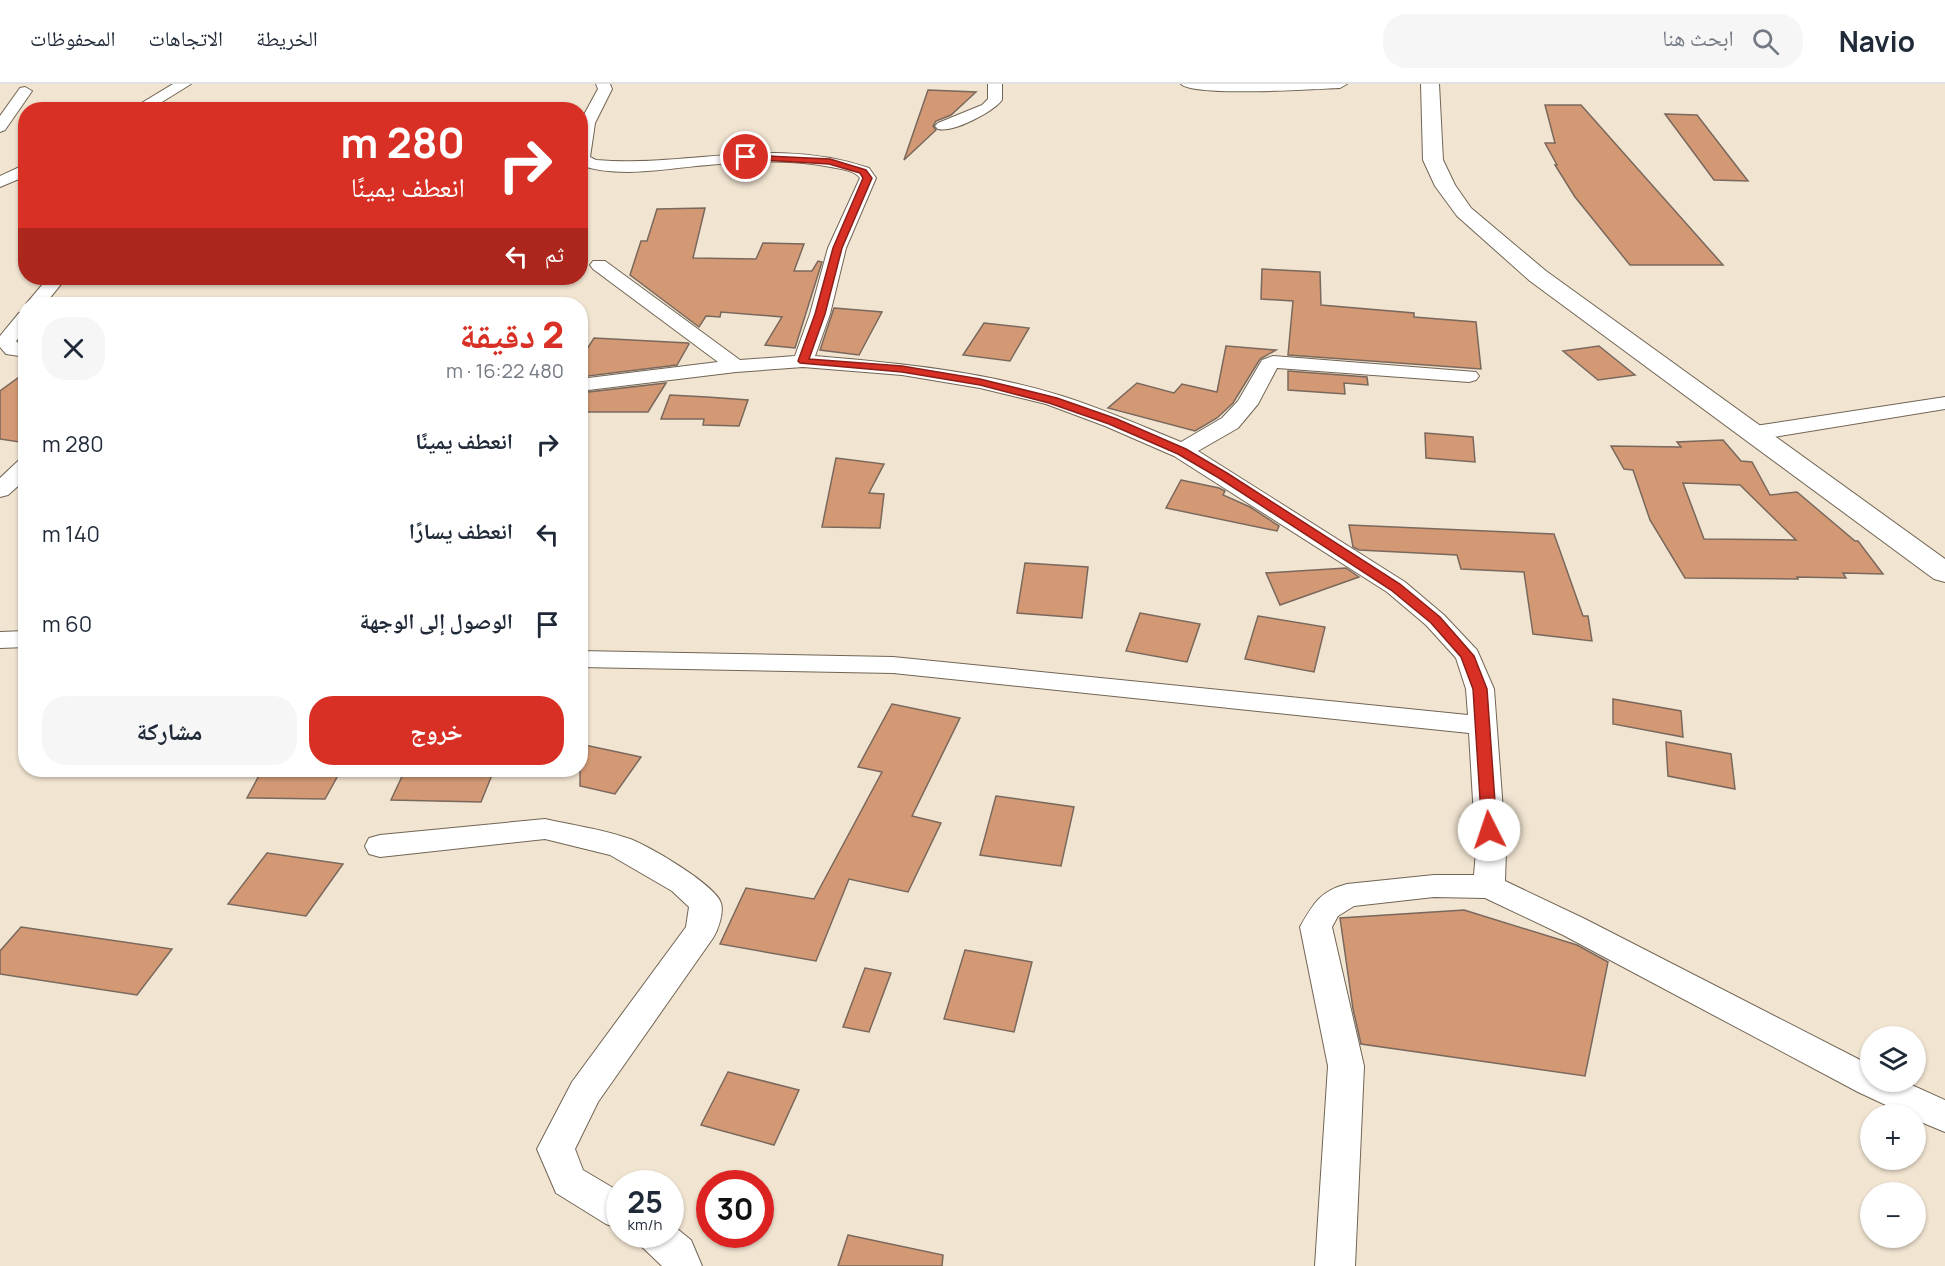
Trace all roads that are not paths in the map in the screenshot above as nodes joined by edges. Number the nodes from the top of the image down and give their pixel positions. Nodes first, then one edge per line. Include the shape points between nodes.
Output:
1 (184, 84) edge
2 (603, 84) edge
3 (996, 84) edge
4 (1188, 84) edge
5 (1340, 84) edge
6 (1430, 84) edge
7 (25, 91) dead end
8 (151, 102) edge
9 (588, 118) edge
10 (944, 126) dead end
11 (0, 127) edge
12 (588, 164) edge
13 (18, 174) edge
14 (2, 184) edge
15 (599, 265) dead end
16 (51, 285) edge
17 (41, 297) edge
18 (18, 327) edge
19 (18, 350) edge
20 (803, 361) junction
21 (736, 366) junction
22 (1469, 375) dead end
23 (588, 384) edge
24 (1945, 403) edge
25 (1755, 434) junction
26 (1182, 451) junction
27 (18, 473) edge
28 (0, 490) edge
29 (1945, 573) edge
30 (18, 639) edge
31 (0, 640) edge
32 (588, 659) edge
33 (1481, 725) junction
34 (380, 846) dead end
35 (1489, 887) junction
36 (1860, 1075) edge
37 (1894, 1092) edge
38 (1945, 1117) edge
39 (606, 1203) edge
40 (672, 1248) edge
41 (682, 1266) edge
42 (1335, 1266) edge

1 - 8 street
2 - 9 street via 605,89
3 - 10 street via 994,99 987,108
4 - 5 street
6 - 25 street via 1433,160 1445,186 1464,212 1538,276
7 - 11 street
12 - 20 street via 746,157 830,162 863,171 868,178 837,248
13 - 14 street
15 - 21 street
16 - 17 street
18 - 19 street via 6,341
20 - 21 street
20 - 26 street via 902,369 980,382 1053,400
21 - 23 street
22 - 26 street via 1273,362 1230,423
24 - 25 street
25 - 29 street
26 - 33 street via 1396,587 1435,620 1468,656 1480,689
27 - 28 street
30 - 31 street
32 - 33 street via 893,665
33 - 35 street via 1491,851
34 - 39 street via 545,829 619,846 683,884 706,904 702,930 585,1092 556,1149 569,1181
35 - 36 street
35 - 42 street via 1434,885 1347,895 1327,908 1316,927 1346,1066
37 - 38 street
40 - 41 street

